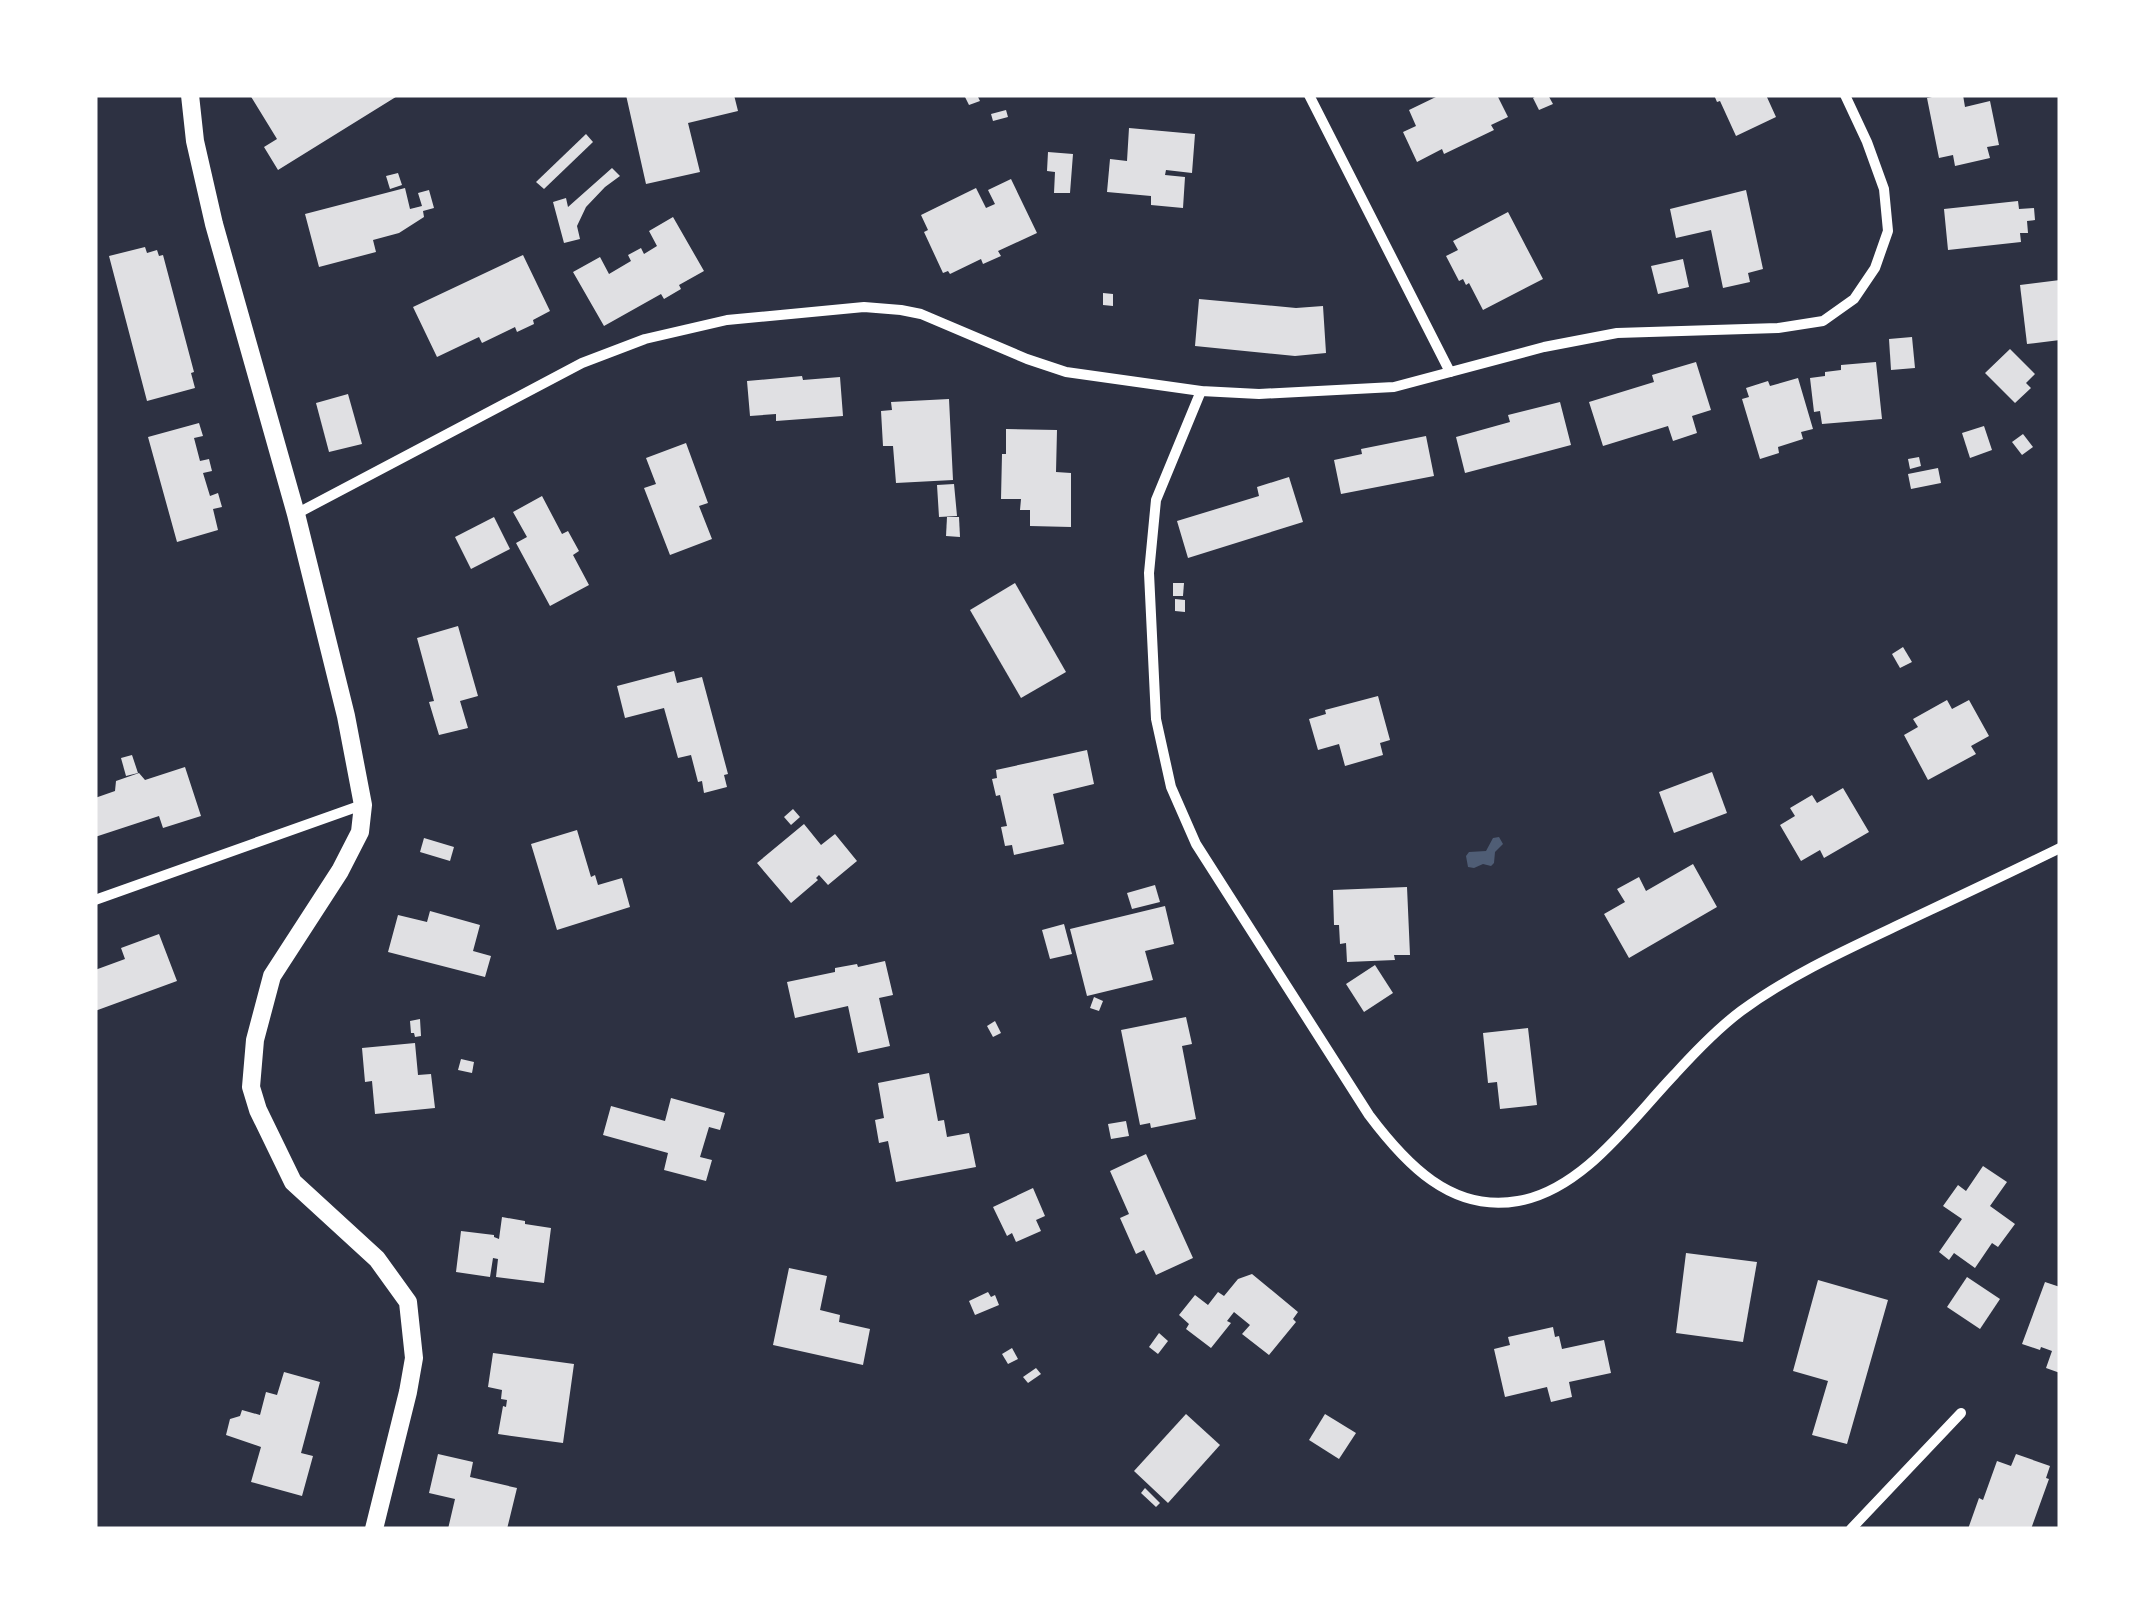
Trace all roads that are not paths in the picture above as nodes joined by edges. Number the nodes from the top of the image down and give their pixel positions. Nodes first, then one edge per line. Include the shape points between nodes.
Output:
1 (190, 95) edge
2 (1309, 95) edge
3 (1845, 95) edge
4 (1450, 372) junction
5 (1201, 392) junction
6 (296, 514) junction
7 (364, 805) junction
8 (2060, 848) edge
9 (95, 900) edge
10 (1961, 1412) dead end
11 (374, 1529) edge
12 (1851, 1529) edge

1 - 6 street via 214,224
2 - 4 street
3 - 4 street via 1884,188 1888,231 1854,299 1823,321 1618,333
4 - 5 street via 1394,387
5 - 6 street via 1066,372 901,310 864,307 727,320 582,363
5 - 8 street via 1156,500 1149,573 1156,720 1170,786 1196,844 1368,1115 1395,1150 1443,1188 1487,1204 1548,1192 1588,1166 1738,1013 1818,963
6 - 7 street
7 - 9 street
7 - 11 street via 360,832 340,871 272,976 251,1087 293,1182 377,1259 408,1302 414,1358
10 - 12 street

